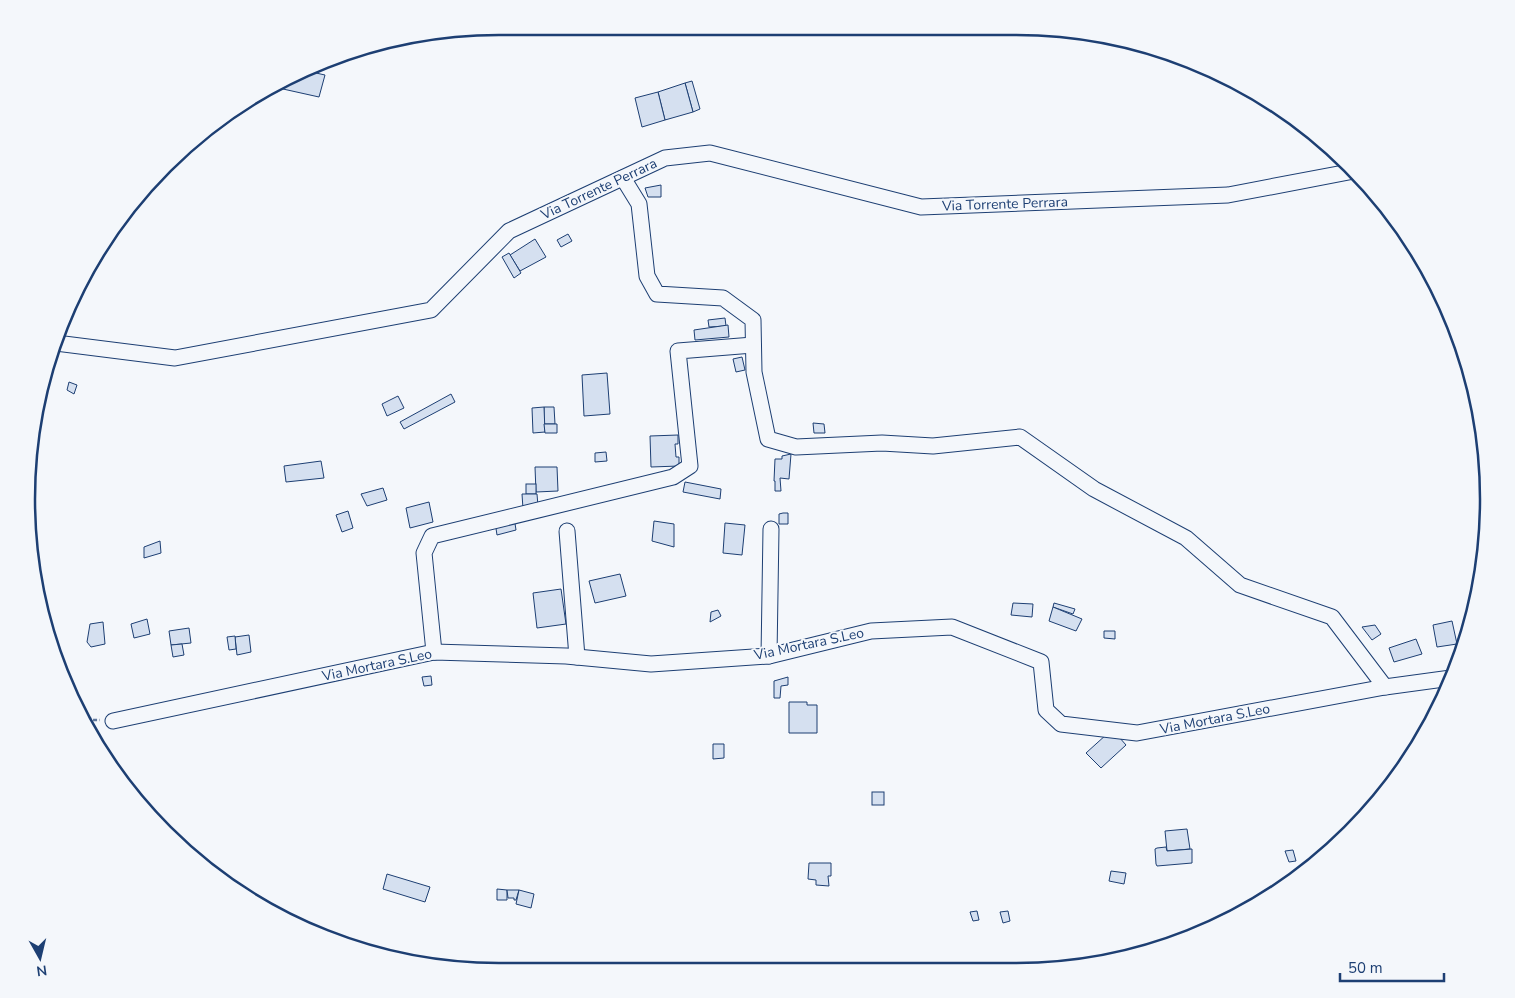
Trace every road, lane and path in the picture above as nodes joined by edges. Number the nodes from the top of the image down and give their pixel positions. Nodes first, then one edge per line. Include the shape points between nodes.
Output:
1 (1346, 173) edge
2 (623, 178) junction
3 (62, 344) edge
4 (753, 345) junction
5 (771, 529) dead end
6 (567, 532) dead end
7 (434, 652) junction
8 (769, 656) junction
9 (577, 657) junction
10 (1444, 679) edge
11 (1385, 687) junction
12 (91, 719) edge
13 (113, 721) joint

1 - 2 street, Via Torrente Perrara via 1228,195 921,208 710,154 665,158
2 - 3 street, Via Torrente Perrara via 509,231 431,310 175,358
2 - 4 street via 639,204 647,276 657,294 723,298 752,320
4 - 7 street via 678,351 690,466 673,477 432,536 424,553
4 - 11 street via 754,372 768,439 796,447 882,443 933,446 1020,437 1094,489 1186,538 1240,585 1332,617
5 - 8 street
6 - 9 street
7 - 9 street, Via Mortara S.Leo
7 - 13 street, Via Mortara S.Leo
8 - 9 street, Via Mortara S.Leo via 651,664
8 - 11 street, Via Mortara S.Leo via 872,631 952,626 1042,662 1046,710 1061,724 1137,733
10 - 11 street, Via Mortara S.Leo
12 - 13 path

